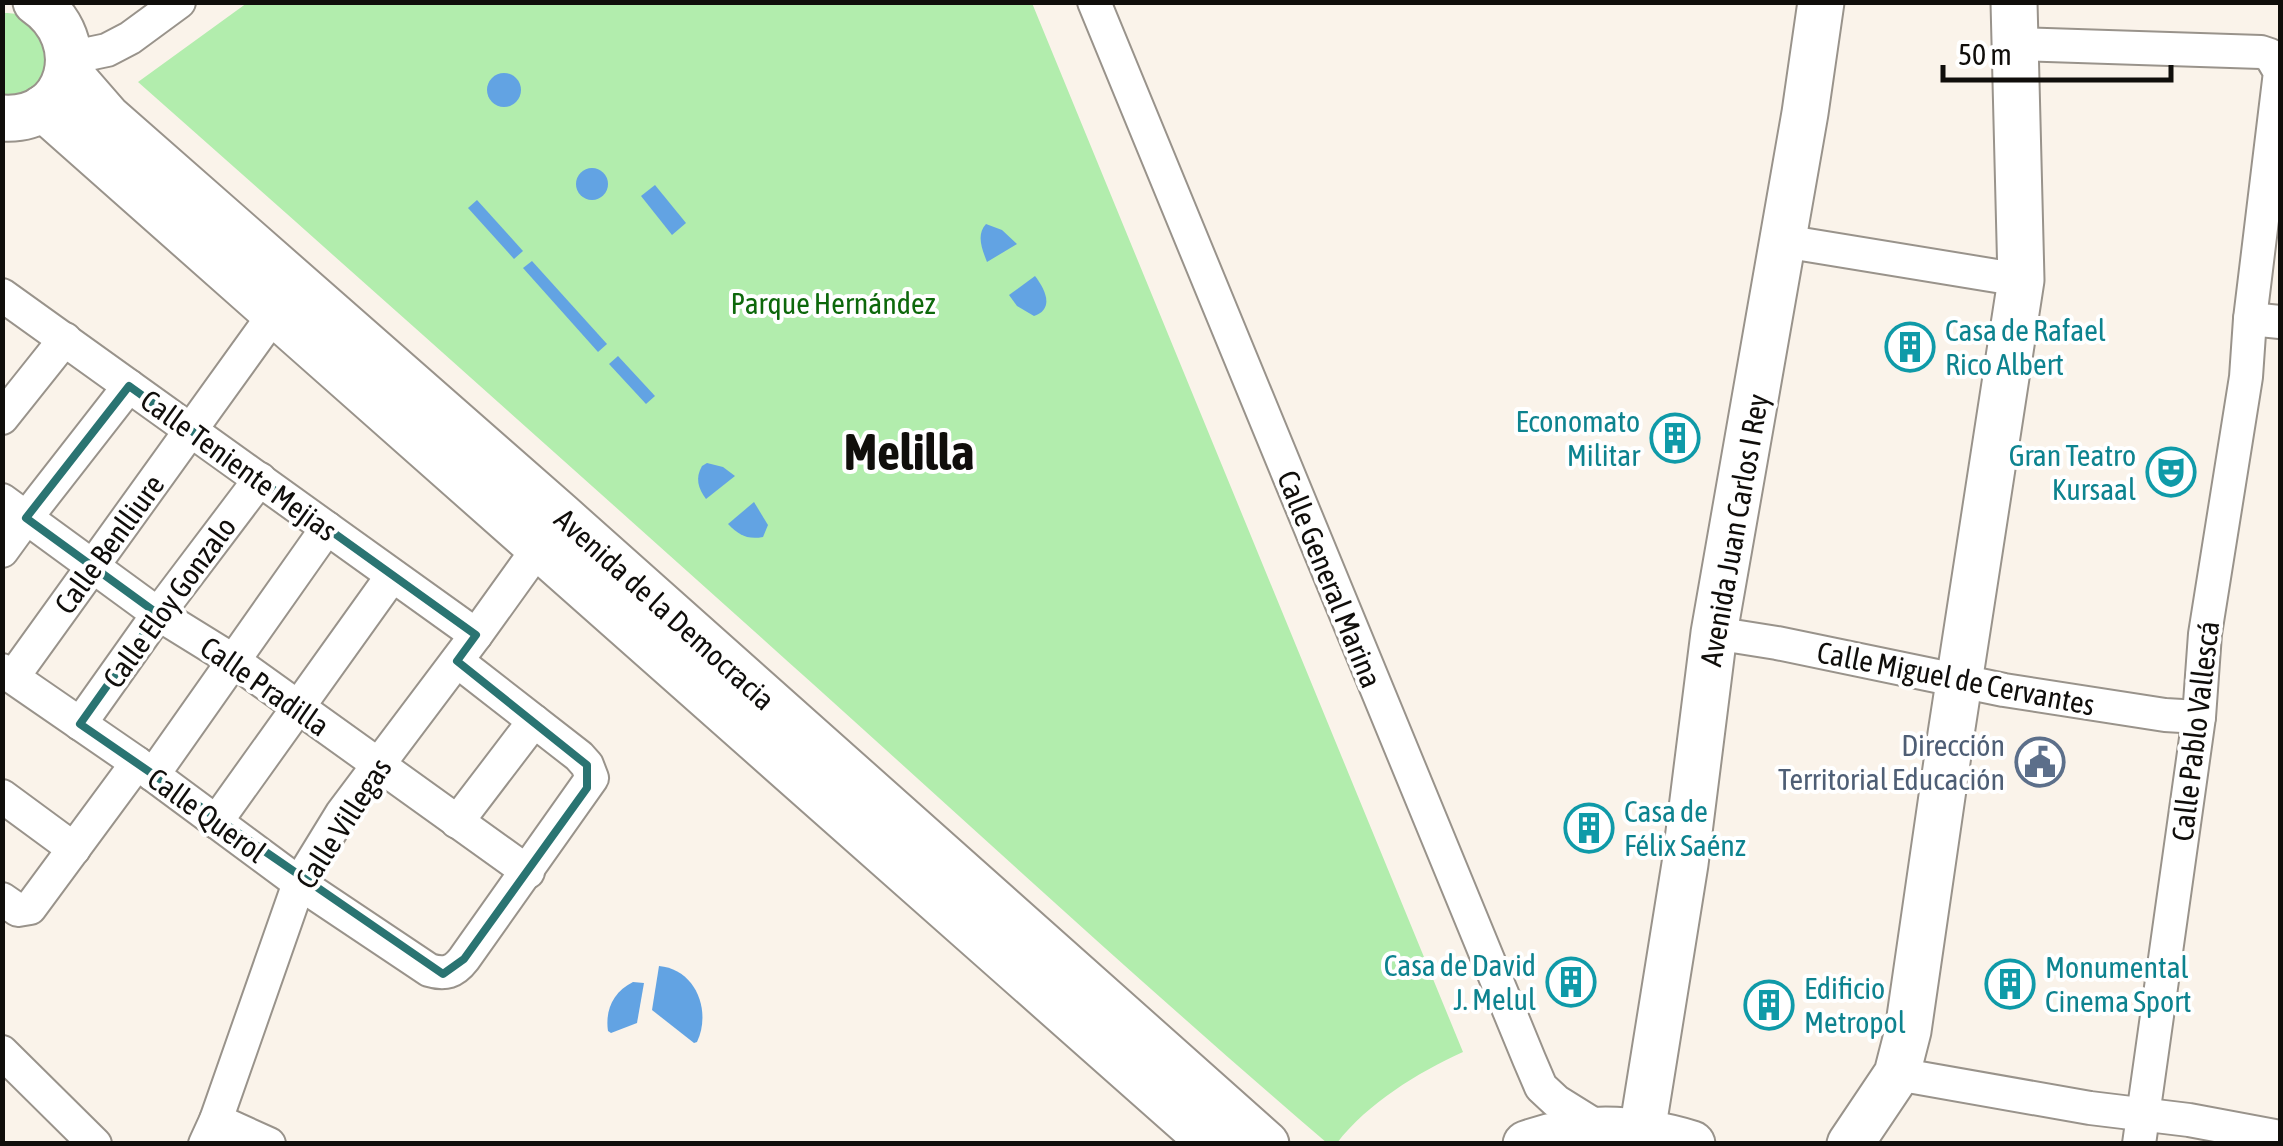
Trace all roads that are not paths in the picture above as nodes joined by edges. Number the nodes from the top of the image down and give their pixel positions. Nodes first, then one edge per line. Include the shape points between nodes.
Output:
1 (36, 2) edge
2 (179, 2) edge
3 (1094, 2) edge
4 (1821, 2) edge
5 (2015, 23) edge
6 (46, 89) edge
7 (1783, 242) junction
8 (2021, 280) junction
9 (2, 294) edge
10 (276, 313) junction
11 (2265, 320) edge
12 (65, 340) junction
13 (129, 386) junction
14 (2, 418) edge
15 (192, 431) junction
16 (260, 480) junction
17 (14, 509) edge
18 (326, 528) junction
19 (551, 531) junction
20 (2, 551) edge
21 (94, 566) junction
22 (392, 576) junction
23 (158, 614) junction
24 (1714, 632) junction
25 (466, 648) junction
26 (234, 662) junction
27 (8, 673) edge
28 (1960, 682) junction
29 (298, 707) junction
30 (2199, 717) junction
31 (534, 721) junction
32 (80, 724) junction
33 (379, 766) junction
34 (145, 769) junction
35 (2, 796) edge
36 (216, 822) junction
37 (457, 822) junction
38 (74, 849) junction
39 (528, 872) junction
40 (299, 883) junction
41 (16, 904) edge
42 (980, 914) junction
43 (2, 1052) edge
44 (1897, 1074) junction
45 (2141, 1129) edge
46 (1622, 1130) junction
47 (210, 1132) edge
48 (2280, 1137) edge
49 (96, 1144) edge
50 (269, 1144) edge
51 (1214, 1144) edge
52 (1266, 1144) edge
53 (1526, 1144) edge
54 (1692, 1144) edge
55 (1850, 1144) edge

1 - 6 main road via 67,40
2 - 6 street
3 - 46 street, Calle General Marina via 1541,1087 1556,1101
4 - 7 main road, Avenida Juan Carlos I Rey
5 - 8 main road
5 - 11 street, Calle Pablo Vallescá via 2270,55 2280,81
6 - 10 main road, Avenida de la Democracia
6 - 19 main road, Avenida de la Democracia via 108,118
7 - 8 street
7 - 24 main road, Avenida Juan Carlos I Rey
8 - 28 main road
9 - 12 street, Calle Teniente Mejias
10 - 15 street, Calle Benlliure
10 - 19 main road, Avenida de la Democracia
11 - 30 street, Calle Pablo Vallescá via 2246,377 2205,634
12 - 13 street, Calle Teniente Mejias
12 - 14 street
13 - 15 street, Calle Teniente Mejias
13 - 17 street
15 - 16 street, Calle Teniente Mejias
15 - 21 street, Calle Benlliure
16 - 18 street, Calle Teniente Mejias
16 - 23 street, Calle Eloy Gonzalo
17 - 20 street
17 - 21 street, Calle Pradilla
18 - 22 street, Calle Teniente Mejias
18 - 26 street
19 - 25 street, Calle Villegas
19 - 42 main road, Avenida de la Democracia
21 - 23 street, Calle Pradilla
21 - 27 street, Calle Benlliure
22 - 25 street, Calle Teniente Mejias
22 - 29 street
23 - 26 street, Calle Pradilla
23 - 32 street, Calle Eloy Gonzalo
24 - 28 street, Calle Miguel de Cervantes
24 - 46 main road, Avenida Juan Carlos I Rey via 1652,1058
25 - 31 street, Calle Teniente Mejias
25 - 33 street, Calle Villegas
26 - 29 street, Calle Pradilla
26 - 34 street
27 - 32 street, Calle Querol
28 - 30 street, Calle Miguel de Cervantes
28 - 44 main road
29 - 33 street, Calle Pradilla
29 - 36 street
30 - 45 street, Calle Pablo Vallescá
31 - 37 street
31 - 39 street, Calle Teniente Mejias via 578,756 592,778
32 - 34 street, Calle Querol
33 - 37 street, Calle Pradilla
33 - 40 street, Calle Villegas
34 - 36 street, Calle Querol
34 - 38 street
35 - 38 street
36 - 40 street, Calle Querol
37 - 39 street, Calle Pradilla
38 - 41 street
39 - 40 street, Calle Querol via 457,968 442,974
40 - 47 street, Calle Villegas
42 - 51 main road, Avenida de la Democracia
42 - 52 main road, Avenida de la Democracia
43 - 49 street
44 - 45 street via 2090,1108
44 - 55 main road
45 - 48 street via 2189,1120
46 - 53 main road
46 - 54 main road
47 - 50 street

